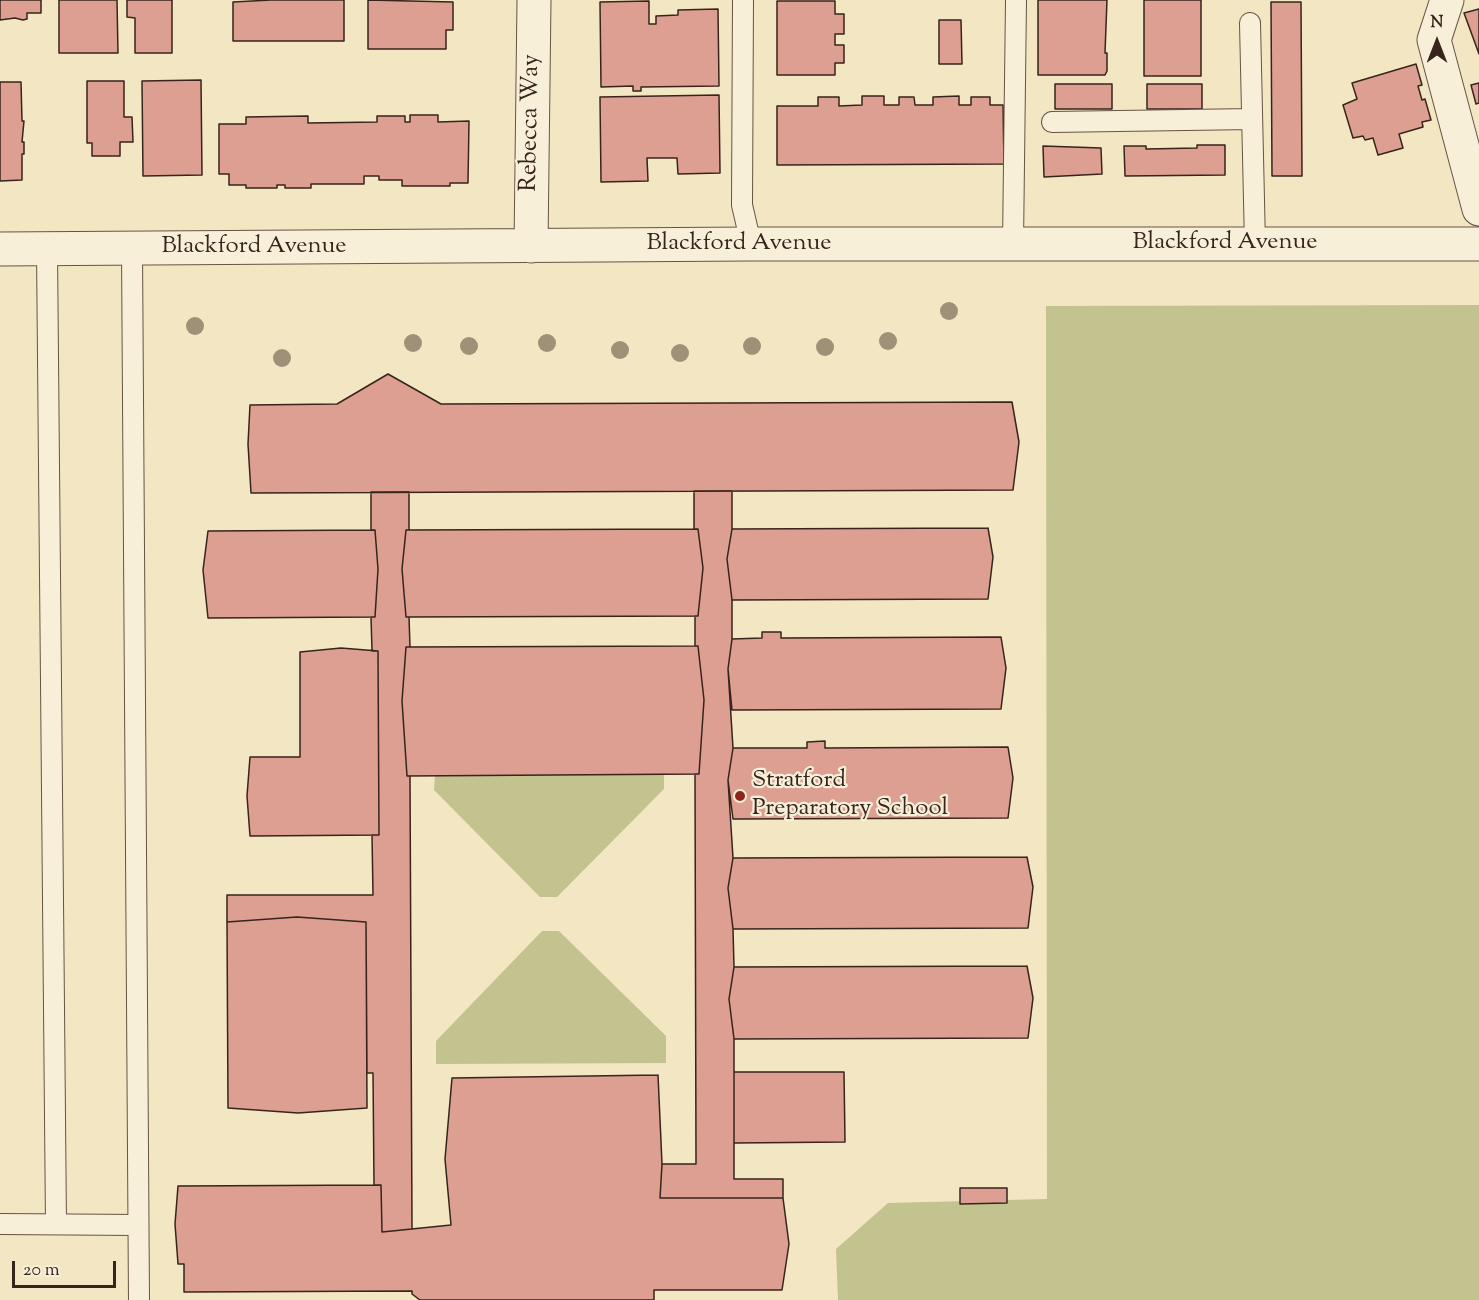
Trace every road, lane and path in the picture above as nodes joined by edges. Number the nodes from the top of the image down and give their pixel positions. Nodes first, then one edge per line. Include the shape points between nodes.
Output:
1 (534, 0) edge
2 (743, 0) edge
3 (1016, 0) edge
4 (1447, 0) edge
5 (1250, 22) dead end
6 (1252, 119) junction
7 (1052, 122) dead end
8 (1479, 208) edge
9 (751, 244) junction
10 (1013, 244) junction
11 (1479, 244) edge
12 (1255, 245) junction
13 (531, 246) junction
14 (0, 249) edge
15 (47, 249) junction
16 (132, 249) junction
17 (0, 1224) edge
18 (56, 1224) junction
19 (138, 1225) junction
20 (138, 1300) edge

1 - 13 street, Rebecca Way
2 - 9 lane via 742,205
3 - 10 lane
4 - 8 street via 1434,40
5 - 6 lane
6 - 7 lane
6 - 12 lane
9 - 10 street, Blackford Avenue
9 - 13 street, Blackford Avenue
10 - 12 street, Blackford Avenue
11 - 12 street, Blackford Avenue
13 - 16 street, Blackford Avenue
14 - 15 street, Blackford Avenue
15 - 16 street, Blackford Avenue
15 - 18 lane
16 - 19 lane
17 - 18 lane
18 - 19 lane
19 - 20 lane

